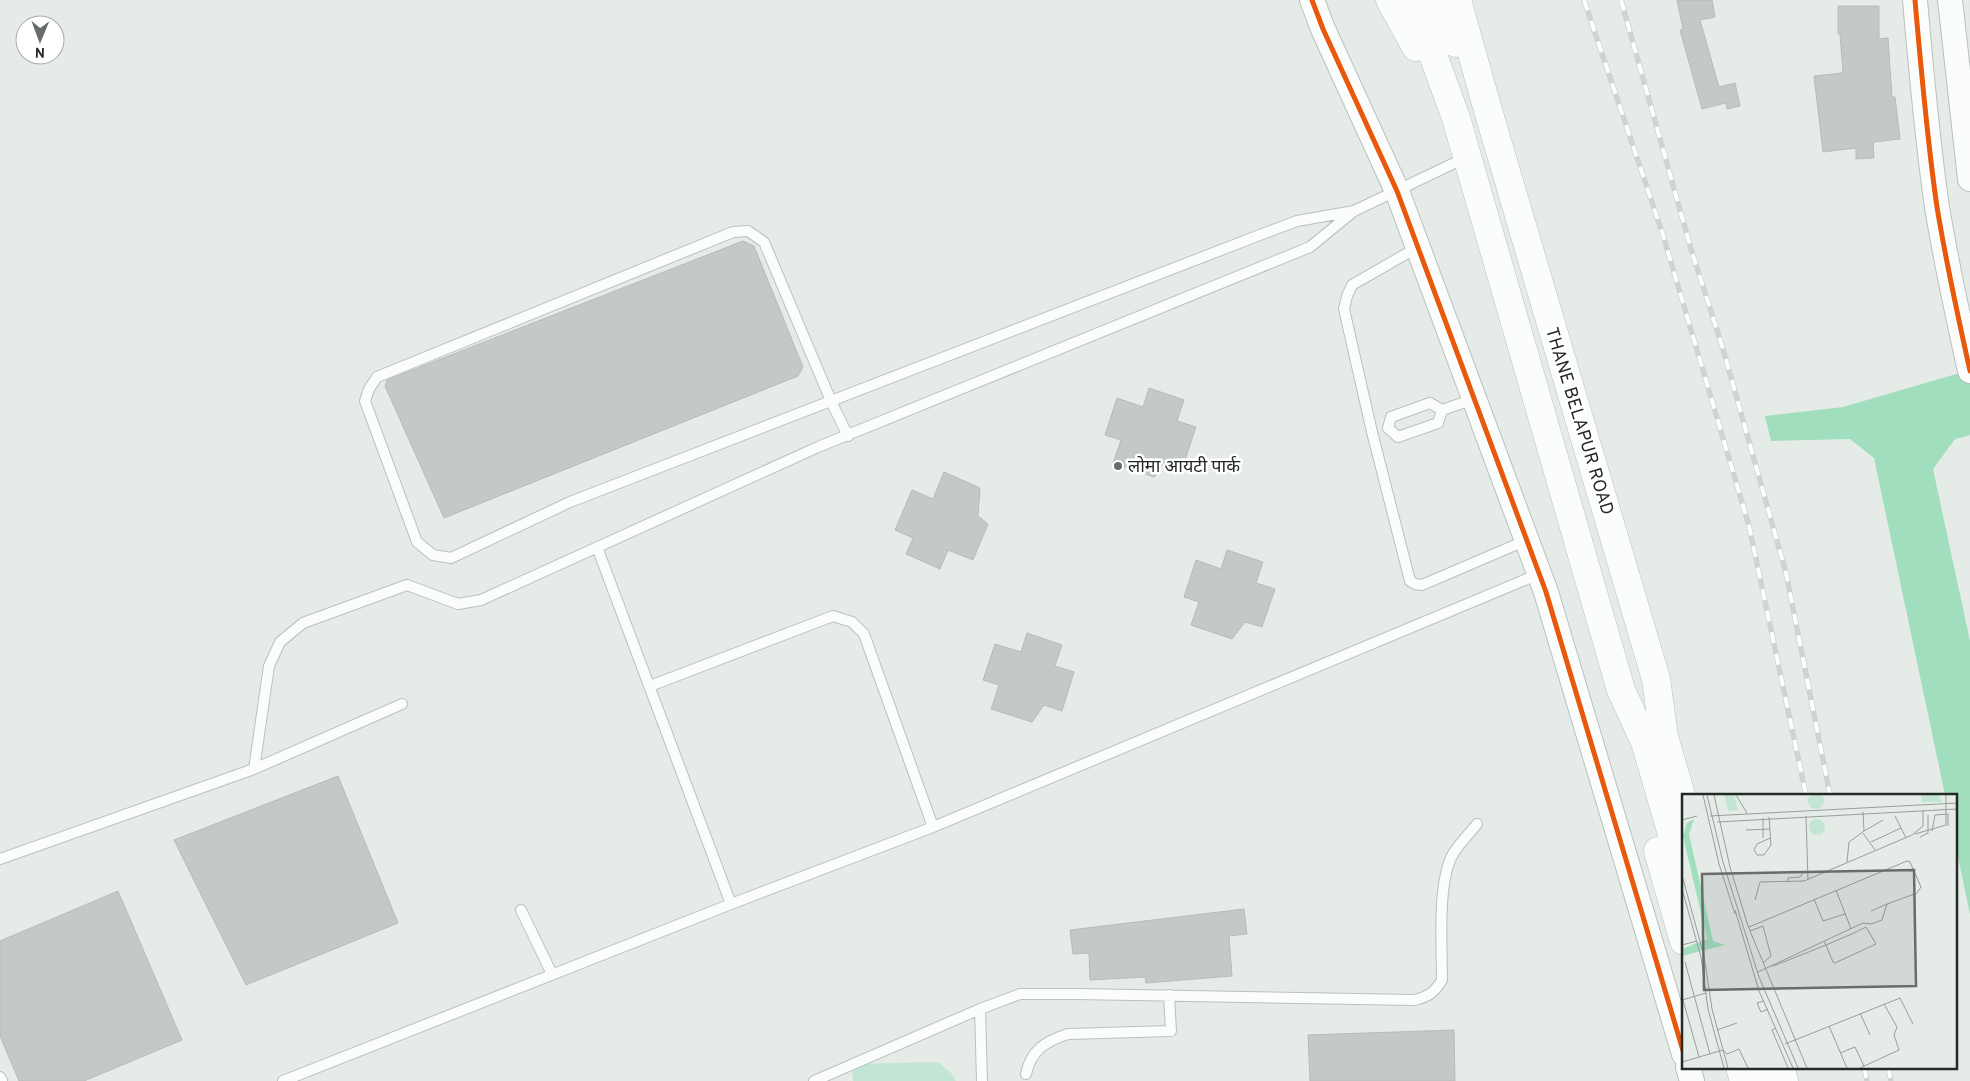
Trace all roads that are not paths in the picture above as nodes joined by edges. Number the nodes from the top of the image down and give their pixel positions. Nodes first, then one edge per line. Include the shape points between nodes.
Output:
1 (1312, 0) edge
2 (1390, 0) edge
3 (1413, 0) edge
4 (1435, 0) edge
5 (1457, 0) edge
6 (1915, 0) edge
7 (1950, 0) edge
8 (1487, 107) junction
9 (1456, 118) junction
10 (1467, 157) junction
11 (1970, 179) edge
12 (1397, 191) junction
13 (1354, 211) junction
14 (1418, 246) junction
15 (1970, 371) edge
16 (1474, 399) junction
17 (831, 401) junction
18 (1442, 410) junction
19 (1388, 428) junction
20 (1372, 432) junction
21 (848, 436) junction
22 (1527, 540) junction
23 (597, 546) junction
24 (1539, 574) junction
25 (1656, 679) junction
26 (650, 686) junction
27 (1621, 690) junction
28 (402, 704) dead end
29 (1655, 739) junction
30 (254, 769) junction
31 (1701, 794) edge
32 (1682, 800) edge
33 (1477, 824) dead end
34 (933, 827) junction
35 (0, 859) edge
36 (1682, 866) edge
37 (731, 904) junction
38 (521, 910) dead end
39 (1682, 934) edge
40 (552, 974) junction
41 (1169, 995) junction
42 (980, 1009) junction
43 (1682, 1047) edge
44 (1688, 1068) edge
45 (1720, 1068) edge
46 (1740, 1068) edge
47 (1760, 1068) edge
48 (1780, 1068) edge
49 (1026, 1074) dead end
50 (0, 1077) edge
51 (2, 1081) edge
52 (283, 1081) edge
53 (814, 1081) edge
54 (982, 1081) edge
55 (1692, 1081) edge
56 (1724, 1081) edge
57 (1744, 1081) edge
58 (1764, 1081) edge
59 (1784, 1081) edge

1 - 12 street
2 - 9 main road
3 - 9 main road
4 - 8 main road
5 - 8 main road
6 - 15 street via 1938,207
7 - 11 street
8 - 25 main road, THANE BELAPUR ROAD
9 - 10 main road, THANE BELAPUR ROAD
10 - 12 lane
10 - 27 main road, THANE BELAPUR ROAD
12 - 13 lane
12 - 14 street
13 - 17 lane via 1297,221
13 - 21 lane via 1310,247
14 - 16 street
14 - 20 lane via 1352,285 1347,296 1344,309
16 - 18 lane
16 - 22 street
17 - 17 lane via 570,502 451,558 434,555 416,542 365,401 377,377 732,232 748,231 764,242
17 - 21 lane
18 - 19 lane via 1430,403 1391,417
18 - 19 lane via 1438,423 1398,437
19 - 20 lane
20 - 22 lane via 1410,581 1422,585
21 - 23 lane
22 - 24 street
23 - 26 lane
23 - 30 lane via 481,600 458,604 407,585 303,623 280,642 269,666
24 - 34 lane
24 - 43 street
25 - 29 main road, THANE BELAPUR ROAD
25 - 31 main road via 1682,731
26 - 34 lane via 834,616 852,622 864,634
26 - 37 lane
27 - 29 main road, THANE BELAPUR ROAD
27 - 39 main road via 1628,747
28 - 30 lane
29 - 32 main road
29 - 36 main road
30 - 35 lane
33 - 41 lane via 1453,854 1446,870 1442,980 1427,997 1414,1000
34 - 37 lane
37 - 40 lane
38 - 40 lane
40 - 52 lane
41 - 42 lane via 1020,994
41 - 49 lane via 1171,1031 1068,1034 1054,1038 1037,1050 1029,1061
42 - 53 lane
42 - 54 lane
44 - 55 street
45 - 56 main road
46 - 57 main road
47 - 58 main road
48 - 59 main road
50 - 51 lane

